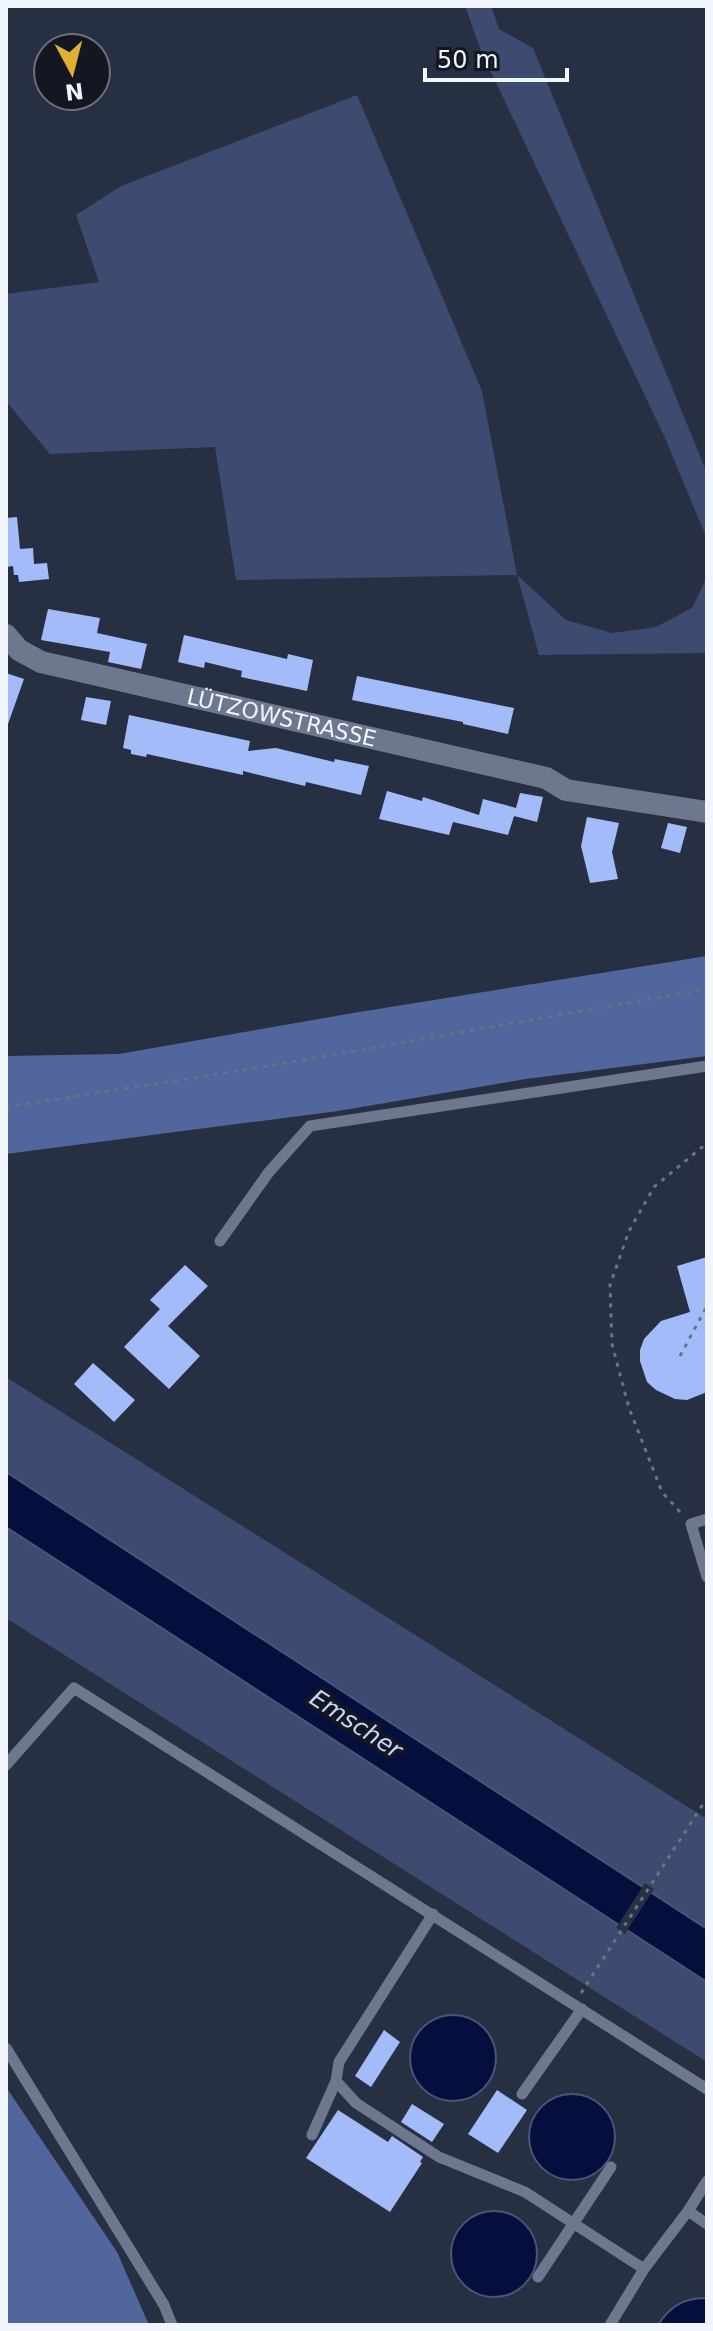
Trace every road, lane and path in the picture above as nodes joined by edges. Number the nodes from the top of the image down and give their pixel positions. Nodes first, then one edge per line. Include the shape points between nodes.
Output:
1 (6, 635) edge
2 (707, 812) edge
3 (707, 989) edge
4 (707, 1066) edge
5 (6, 1107) edge
6 (707, 1143) edge
7 (220, 1241) dead end
8 (707, 1306) edge
9 (680, 1356) dead end
10 (707, 1519) edge
11 (691, 1524) junction
12 (707, 1577) edge
13 (6, 1765) edge
14 (707, 1798) edge
15 (433, 1914) junction
16 (578, 2007) junction
17 (6, 2048) edge
18 (336, 2081) junction
19 (707, 2089) edge
20 (522, 2094) dead end
21 (312, 2135) dead end
22 (611, 2167) dead end
23 (707, 2181) edge
24 (688, 2211) junction
25 (573, 2223) junction
26 (707, 2224) edge
27 (644, 2269) junction
28 (538, 2277) dead end
29 (172, 2325) edge
30 (610, 2325) edge

1 - 2 street, LÜTZOWSTRASSE via 41,662 546,778 566,790
3 - 5 path
4 - 7 lane via 310,1126
6 - 11 path via 654,1187 629,1231 610,1285 612,1344 629,1408 662,1492
8 - 9 path
10 - 11 lane
11 - 12 lane
13 - 15 lane via 74,1688
14 - 16 path
15 - 16 lane
15 - 18 lane via 339,2062
16 - 19 lane
16 - 20 lane
17 - 29 lane
18 - 21 lane
18 - 25 lane via 356,2103 439,2157 525,2192
22 - 25 lane
23 - 24 lane
24 - 26 lane
24 - 27 lane
25 - 27 lane
25 - 28 lane
27 - 30 lane

